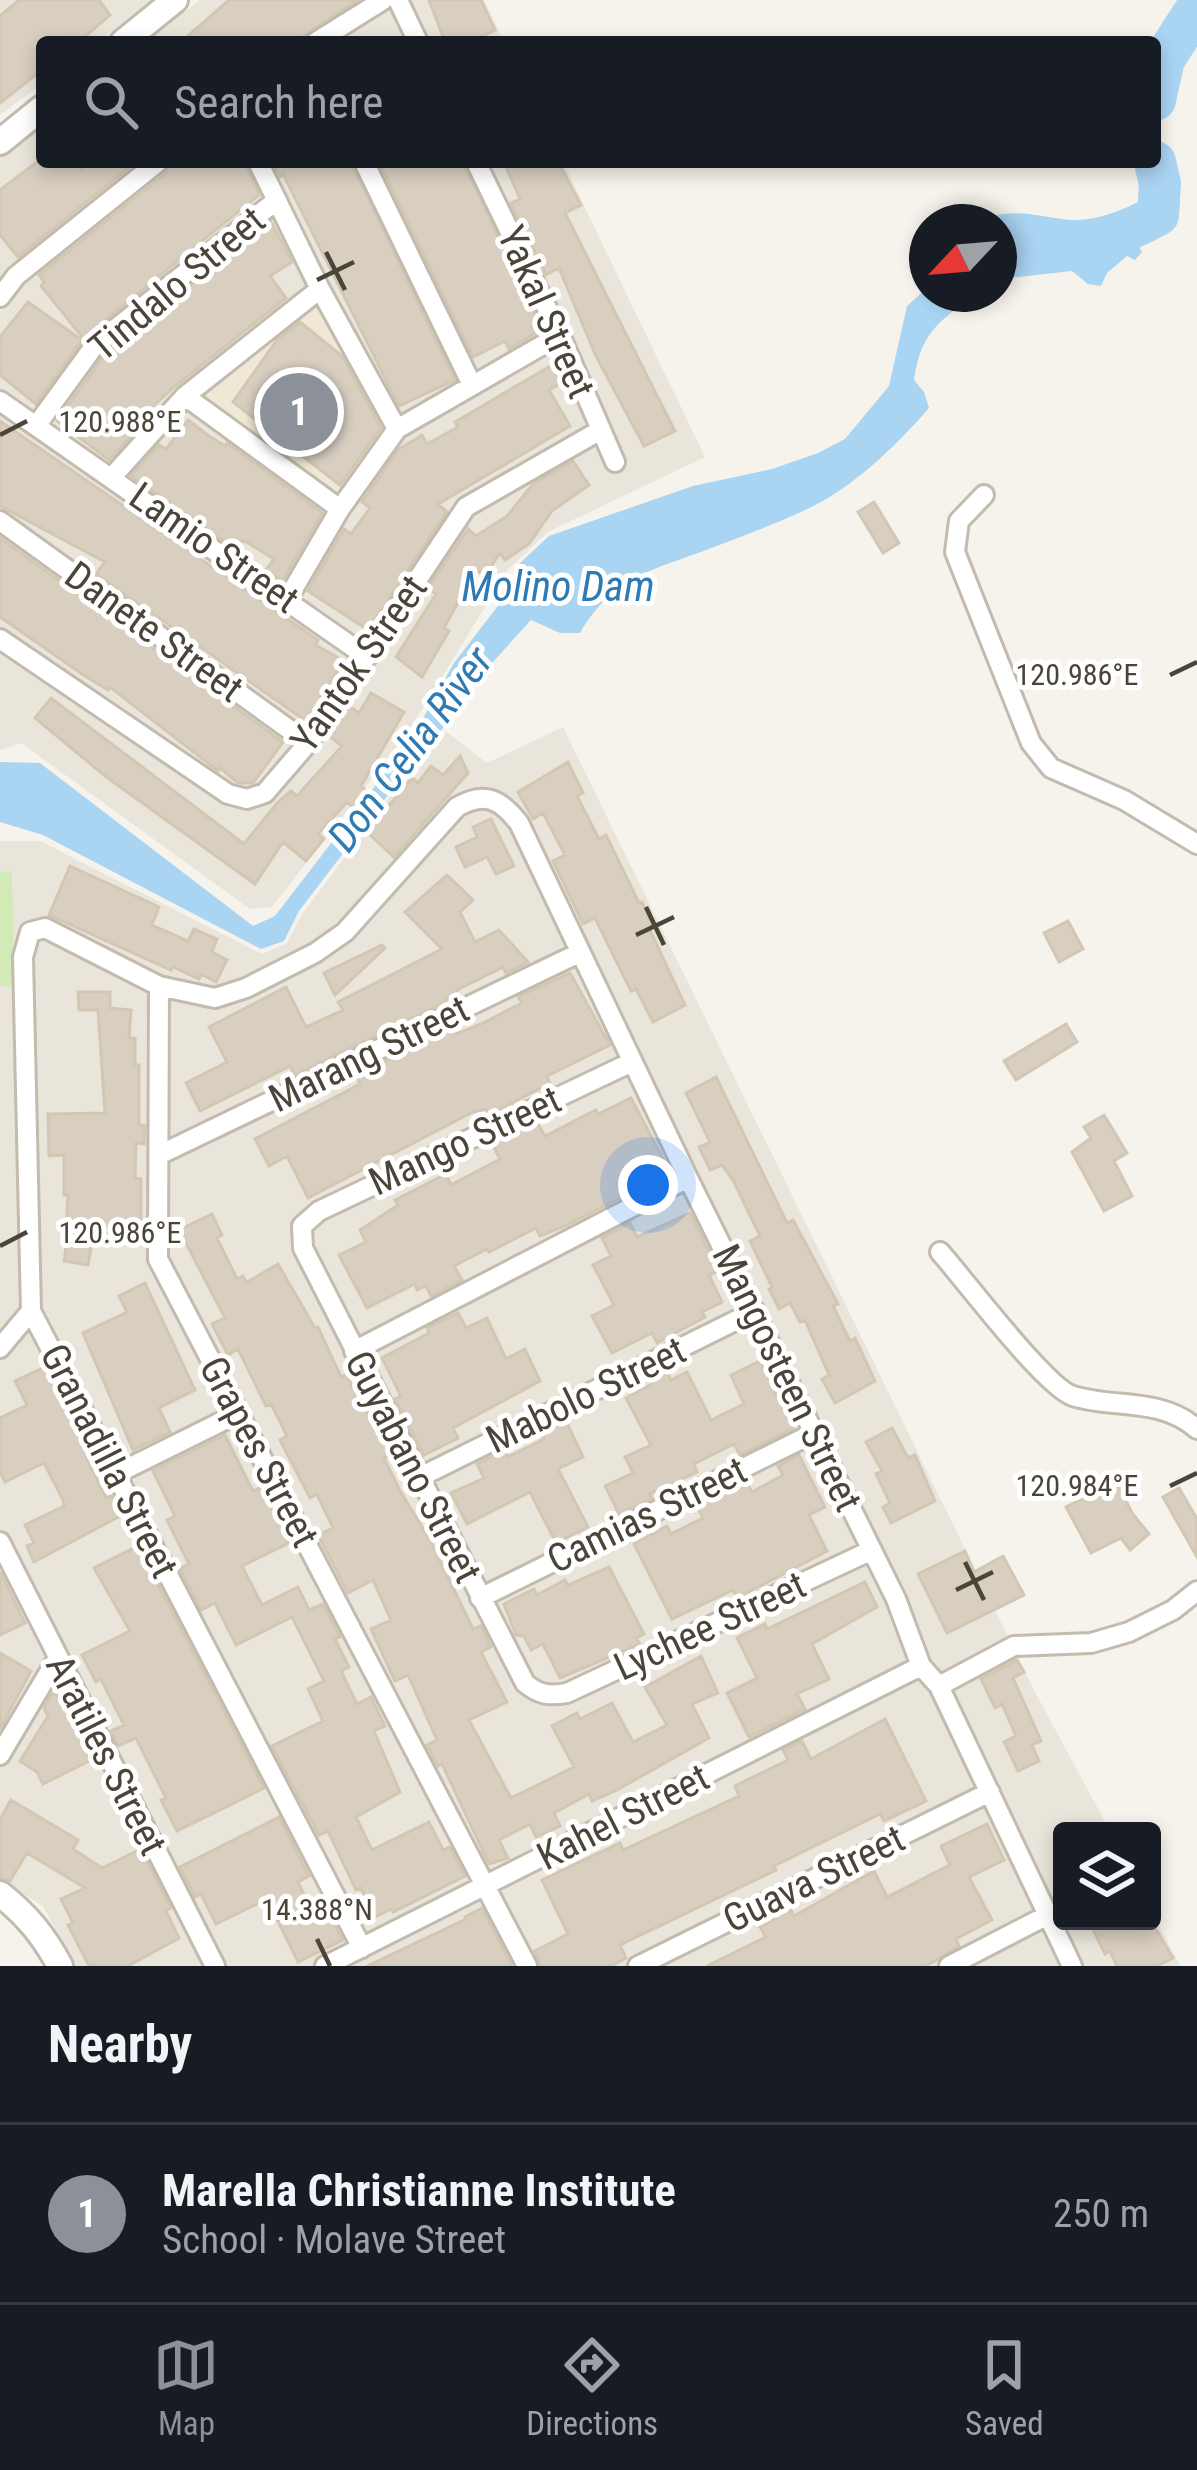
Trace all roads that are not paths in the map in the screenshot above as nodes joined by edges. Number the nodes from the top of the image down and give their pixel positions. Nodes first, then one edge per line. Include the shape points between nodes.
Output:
1 (175, 0) edge
2 (383, 0) edge
3 (398, 0) edge
4 (130, 36) edge
5 (326, 36) edge
6 (415, 36) edge
7 (36, 113) edge
8 (0, 142) edge
9 (151, 168) edge
10 (261, 168) edge
11 (367, 168) edge
12 (479, 168) edge
13 (277, 200) junction
14 (0, 260) edge
15 (16, 276) junction
16 (320, 289) junction
17 (0, 297) edge
18 (560, 335) junction
19 (472, 385) junction
20 (185, 396) junction
21 (0, 401) edge
22 (36, 426) junction
23 (397, 429) junction
24 (599, 431) junction
25 (615, 462) dead end
26 (112, 477) junction
27 (983, 495) dead end
28 (340, 508) junction
29 (0, 521) edge
30 (288, 598) junction
31 (0, 639) edge
32 (367, 657) junction
33 (308, 743) junction
34 (1197, 844) edge
35 (580, 953) junction
36 (159, 986) junction
37 (632, 1062) junction
38 (159, 1155) junction
39 (688, 1178) junction
40 (302, 1226) joint
41 (940, 1252) dead end
42 (32, 1311) junction
43 (755, 1311) junction
44 (0, 1348) edge
45 (355, 1351) junction
46 (239, 1412) junction
47 (1193, 1419) edge
48 (814, 1433) junction
49 (116, 1474) junction
50 (418, 1478) junction
51 (0, 1542) edge
52 (872, 1550) junction
53 (1197, 1591) edge
54 (480, 1598) junction
55 (57, 1659) junction
56 (921, 1666) junction
57 (939, 1686) junction
58 (545, 1695) joint
59 (0, 1755) edge
60 (990, 1792) junction
61 (487, 1886) junction
62 (0, 1894) edge
63 (1046, 1916) junction
64 (362, 1948) junction
65 (60, 1966) edge
66 (215, 1966) edge
67 (325, 1966) edge
68 (527, 1966) edge
69 (638, 1966) edge
70 (949, 1966) edge
71 (1072, 1966) edge

1 - 4 street
2 - 5 street
3 - 6 street
7 - 8 street
9 - 15 street
10 - 13 street
11 - 19 street
12 - 18 street, Yakal Street
13 - 16 street
13 - 22 street, Tindalo Street via 94,345
14 - 15 street
15 - 17 street
16 - 20 street
16 - 23 street
18 - 19 street
18 - 24 street, Yakal Street
19 - 23 street
20 - 26 street
20 - 28 street
21 - 22 street, Lamio Street
22 - 26 street, Lamio Street
23 - 28 street
24 - 25 street, Yakal Street
24 - 32 street, Yantok Street via 466,507
26 - 30 street, Lamio Street
27 - 34 street via 959,521 956,553 1031,743 1051,768
28 - 30 street
29 - 33 street, Danete Street
30 - 32 street, Lamio Street
31 - 33 street, Yantok Street via 229,794 265,794
32 - 33 street, Yantok Street
35 - 36 street, Mangosteen Street via 519,824 491,797 472,798 345,932 315,953 215,998
35 - 37 street, Mangosteen Street
35 - 38 street, Marang Street
36 - 38 street, Grapes Street
36 - 42 street, Granadilla Street via 45,928 30,932 23,956
37 - 39 street, Mangosteen Street
37 - 40 street, Mango Street
38 - 46 street, Grapes Street via 158,1259
39 - 43 street, Mangosteen Street
39 - 45 street
40 - 45 street, Guyabano Street via 303,1248
41 - 47 street via 1070,1395
42 - 44 street
42 - 49 street, Granadilla Street
43 - 48 street, Mangosteen Street
43 - 50 street, Mabolo Street
45 - 50 street, Guyabano Street
46 - 49 street
46 - 61 street, Grapes Street
48 - 52 street, Mangosteen Street
48 - 54 street, Camias Street
49 - 64 street, Granadilla Street
50 - 54 street, Guyabano Street
51 - 55 street, Aratiles Street
52 - 56 street, Mangosteen Street
52 - 58 street, Lychee Street via 567,1693
53 - 57 street via 1129,1632 1090,1643 1014,1646
54 - 58 street, Guyabano Street via 525,1683
55 - 59 street
55 - 66 street, Aratiles Street
56 - 57 street, Mangosteen Street
56 - 61 street, Kahel Street
57 - 60 street, Mangosteen Street
60 - 63 street, Mangosteen Street
60 - 69 street, Guava Street
61 - 64 street, Kahel Street
61 - 68 street, Grapes Street
62 - 65 street via 34,1924
63 - 70 street
63 - 71 street, Mangosteen Street
64 - 67 street, Kahel Street

